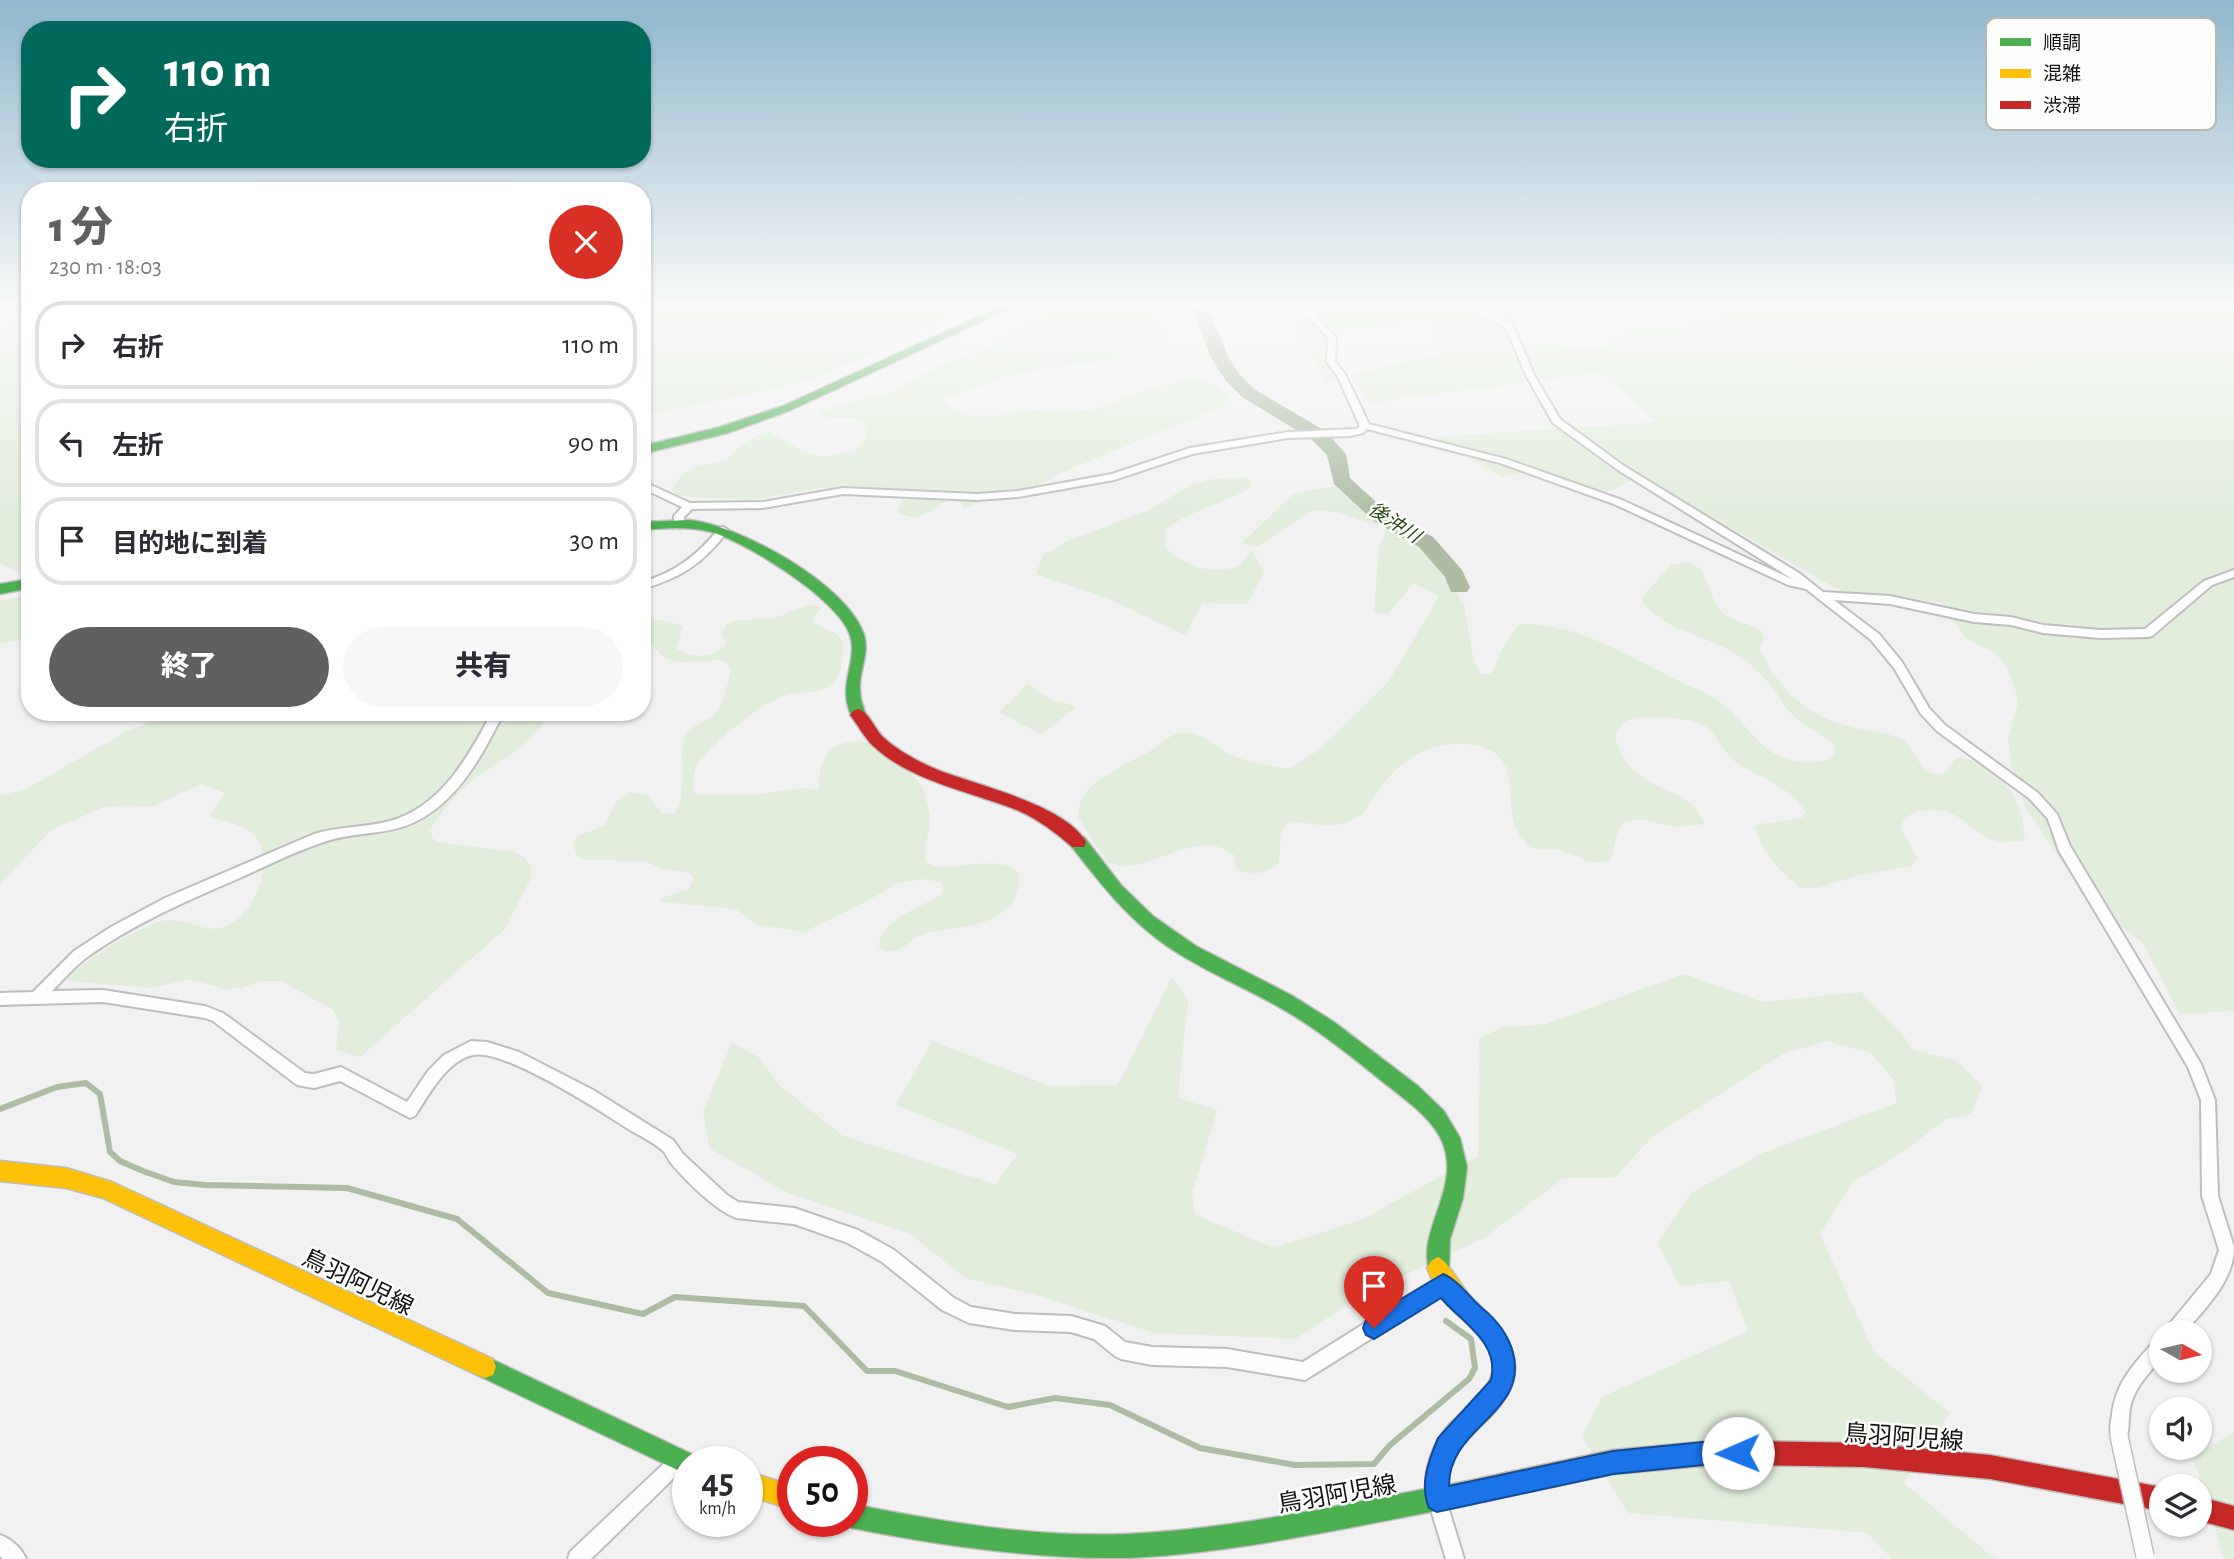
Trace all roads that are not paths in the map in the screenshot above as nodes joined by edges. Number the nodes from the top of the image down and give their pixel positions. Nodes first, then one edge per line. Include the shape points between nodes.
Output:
1 (849, 380) edge
2 (1344, 380) edge
3 (1533, 380) edge
4 (1365, 426) junction
5 (651, 448) edge
6 (651, 489) edge
7 (689, 506) junction
8 (679, 524) junction
9 (651, 526) edge
10 (723, 530) junction
11 (2234, 573) edge
12 (651, 583) edge
13 (21, 585) edge
14 (0, 589) edge
15 (1816, 591) junction
16 (493, 721) edge
17 (38, 996) junction
18 (0, 999) edge
19 (0, 1171) edge
20 (1443, 1284) junction
21 (2184, 1320) edge
22 (2149, 1361) edge
23 (672, 1457) edge
24 (672, 1472) edge
25 (2149, 1497) edge
26 (1437, 1500) junction
27 (2212, 1512) edge
28 (2234, 1518) edge
29 (868, 1519) edge
30 (0, 1544) edge
31 (2146, 1558) edge
32 (17, 1559) edge
33 (577, 1559) edge
34 (1455, 1559) edge

1 - 5 main road via 724,430
2 - 4 street
3 - 15 street via 1556,421 1621,468
4 - 7 street via 1350,433 1288,435 1190,451 1114,477 1018,494 958,497 843,491 763,505
4 - 15 street via 1503,461 1608,498
6 - 7 street
7 - 8 street via 679,516
8 - 9 main road
8 - 10 main road
10 - 12 street via 695,564
10 - 20 main road via 799,574 852,621 858,633 850,692 853,707 890,750 927,770 1051,818 1079,843 1126,904 1167,936 1347,1039 1410,1091 1448,1132 1456,1154 1455,1199 1436,1250
11 - 15 street via 2208,583 2148,633 2043,629
13 - 14 main road
15 - 21 street via 1875,637 1941,728 2034,796 2053,817 2088,890 2194,1064 2208,1100 2210,1196 2227,1250 2218,1279
16 - 17 street via 457,780 431,808 395,825 319,838 170,902 79,955
17 - 18 street
17 - 20 street via 103,996 205,1012 302,1080 341,1074 410,1111 433,1076 471,1048 514,1057 588,1095 668,1145 721,1201 736,1210 794,1216 852,1237 888,1256 969,1315 1070,1324 1099,1332 1121,1350 1152,1356 1227,1358 1305,1371
19 - 23 main road, 鳥羽阿児線 via 66,1178 105,1189
20 - 26 main road via 1494,1336 1505,1368 1502,1386 1446,1446 1437,1472
22 - 31 street, bridge via 2131,1381 2120,1405 2119,1436
24 - 33 street
25 - 26 main road, 鳥羽阿児線 via 1990,1467 1864,1455 1713,1453 1613,1462
26 - 29 main road, 鳥羽阿児線 via 1211,1539 1125,1546 1018,1542
26 - 34 street
27 - 28 main road
30 - 32 street

